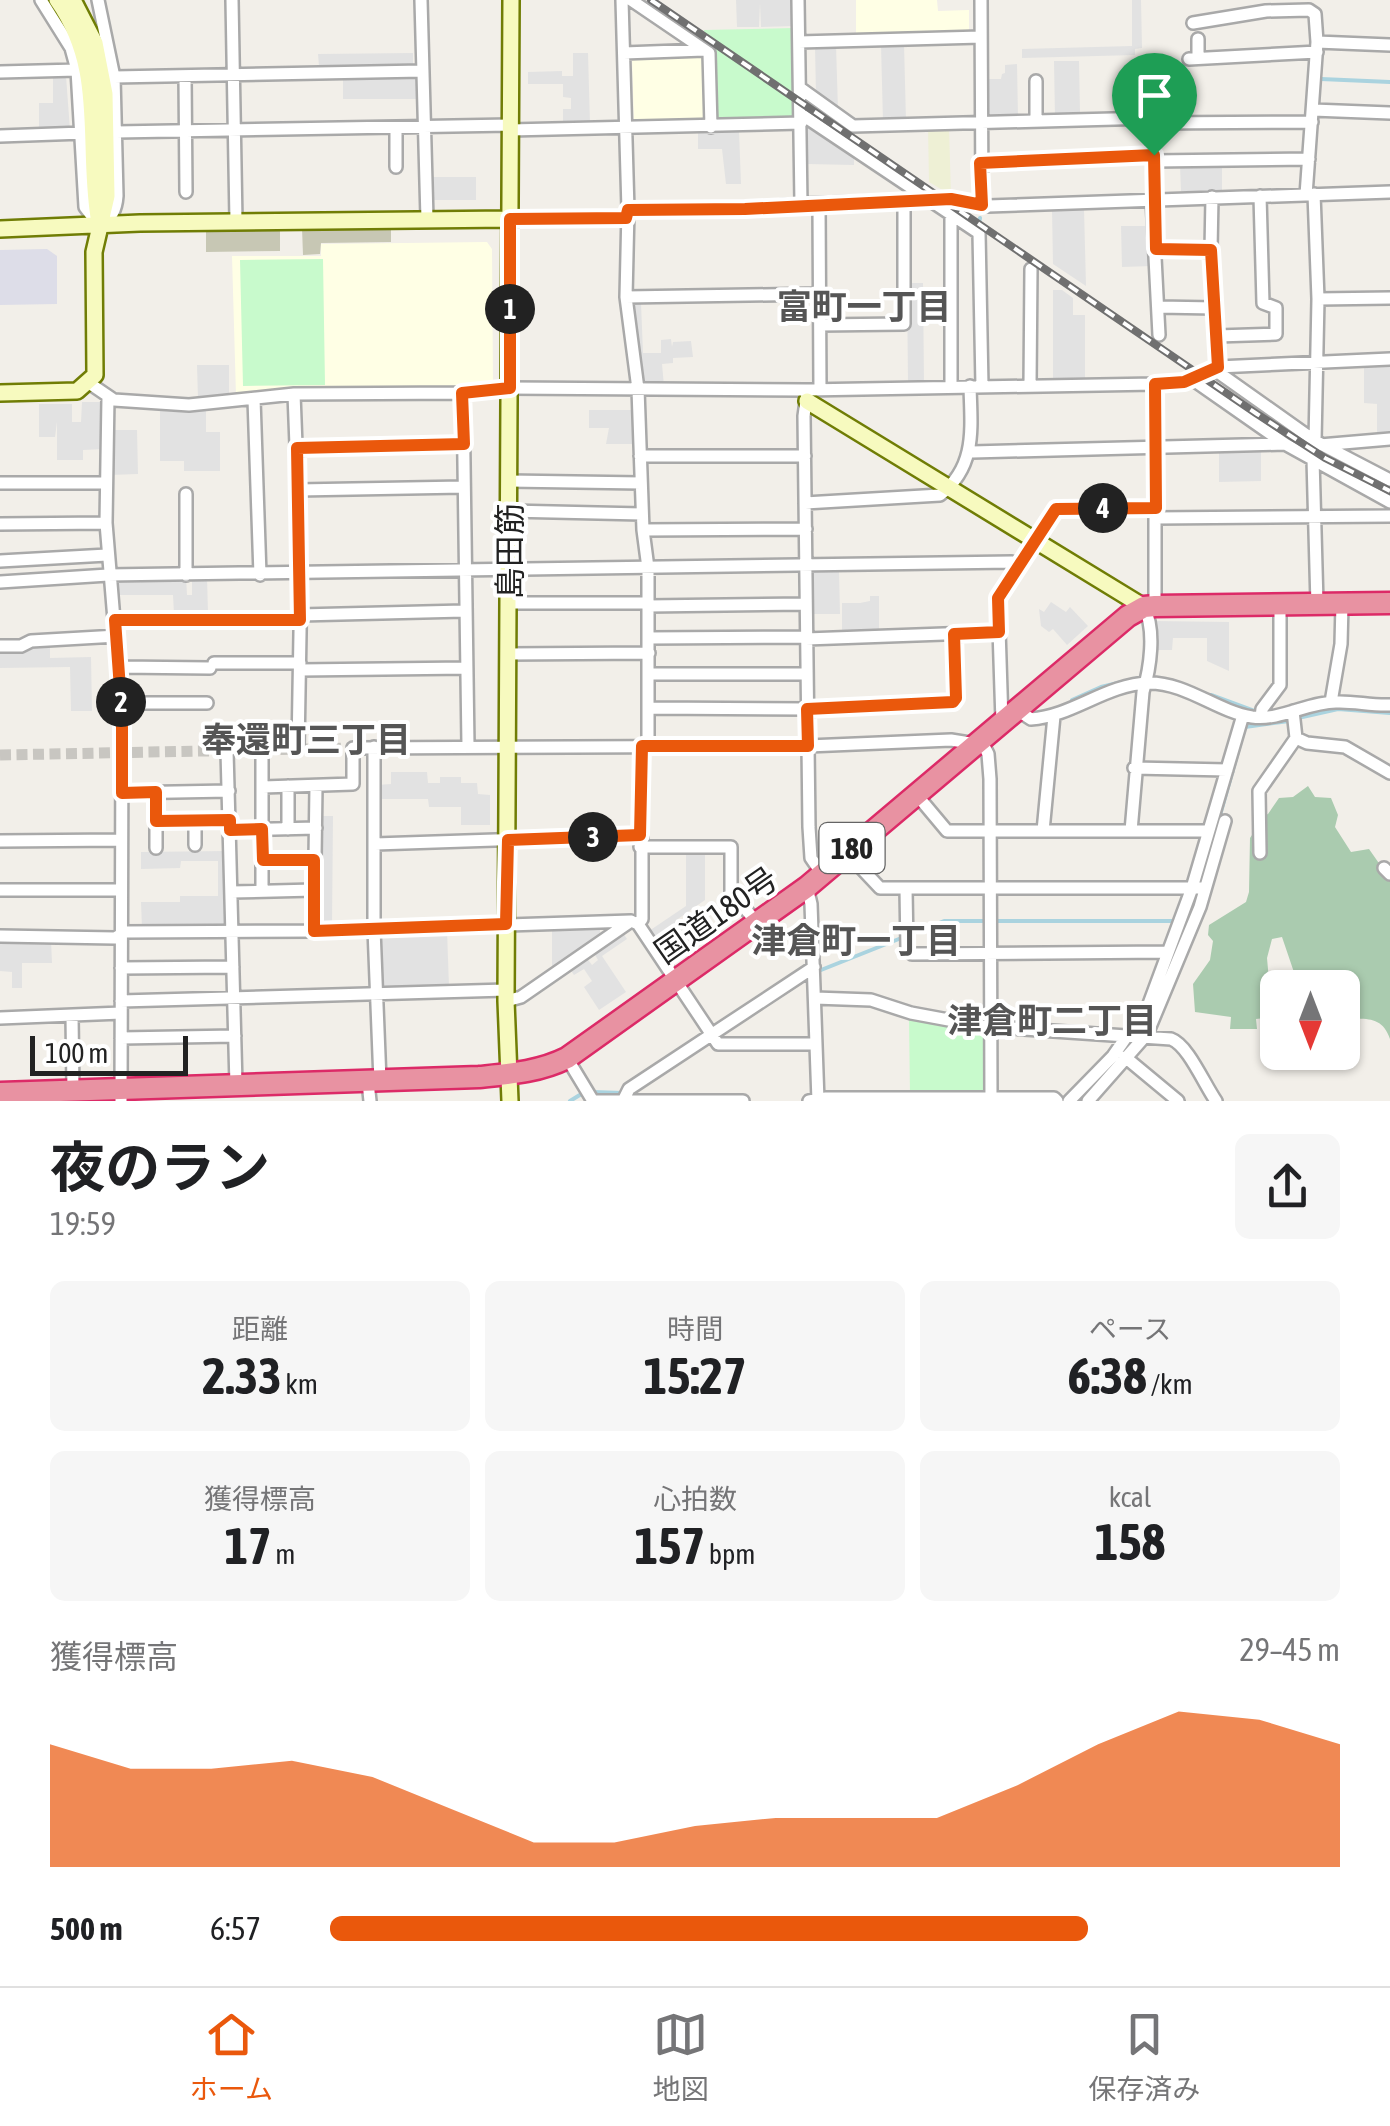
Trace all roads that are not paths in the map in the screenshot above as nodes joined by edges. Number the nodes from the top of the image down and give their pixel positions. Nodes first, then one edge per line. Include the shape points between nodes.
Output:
1 (42, 0) edge
2 (56, 0) edge
3 (73, 0) edge
4 (98, 0) edge
5 (232, 0) edge
6 (421, 0) edge
7 (510, 0) edge
8 (622, 0) edge
9 (631, 0) edge
10 (798, 0) edge
11 (980, 0) edge
12 (1309, 5) edge
13 (1193, 23) dead end
14 (84, 31) junction
15 (981, 37) junction
16 (1198, 39) dead end
17 (799, 42) junction
18 (1390, 45) edge
19 (1317, 47) junction
20 (705, 50) junction
21 (624, 53) junction
22 (77, 70) junction
23 (422, 70) junction
24 (0, 72) edge
25 (234, 75) junction
26 (184, 76) junction
27 (114, 77) junction
28 (1036, 81) dead end
29 (800, 88) junction
30 (1390, 113) edge
31 (1312, 116) junction
32 (801, 119) junction
33 (1036, 121) junction
34 (980, 122) junction
35 (1152, 123) junction
36 (424, 127) junction
37 (510, 127) junction
38 (711, 127) junction
39 (396, 128) junction
40 (626, 128) junction
41 (234, 131) junction
42 (116, 132) junction
43 (185, 132) junction
44 (83, 133) junction
45 (0, 136) edge
46 (1154, 158) junction
47 (1309, 159) junction
48 (980, 163) junction
49 (396, 167) dead end
50 (186, 192) dead end
51 (1390, 192) edge
52 (1310, 194) junction
53 (1260, 196) junction
54 (1212, 197) junction
55 (1153, 199) junction
56 (930, 201) junction
57 (904, 202) junction
58 (801, 204) junction
59 (819, 204) junction
60 (982, 205) junction
61 (627, 214) junction
62 (951, 214) junction
63 (427, 219) junction
64 (510, 219) junction
65 (236, 221) junction
66 (100, 226) junction
67 (0, 229) edge
68 (1156, 249) junction
69 (1211, 250) junction
70 (1030, 270) dead end
71 (820, 294) junction
72 (626, 297) junction
73 (1390, 298) edge
74 (1318, 300) junction
75 (1158, 306) junction
76 (1215, 308) junction
77 (820, 325) junction
78 (1159, 335) dead end
79 (1217, 336) junction
80 (1390, 359) edge
81 (1316, 360) junction
82 (1215, 368) junction
83 (1192, 379) junction
84 (89, 383) junction
85 (1155, 384) junction
86 (1030, 385) junction
87 (950, 386) junction
88 (976, 386) junction
89 (510, 388) junction
90 (638, 389) junction
91 (820, 389) junction
92 (0, 393) edge
93 (462, 393) junction
94 (294, 394) junction
95 (807, 396) junction
96 (108, 397) junction
97 (254, 400) junction
98 (1390, 439) edge
99 (1317, 443) junction
100 (464, 444) junction
101 (1285, 444) junction
102 (297, 448) junction
103 (1155, 448) junction
104 (972, 452) junction
105 (640, 456) junction
106 (804, 456) junction
107 (1312, 462) junction
108 (1390, 480) edge
109 (509, 481) junction
110 (106, 482) junction
111 (0, 483) edge
112 (640, 483) junction
113 (464, 488) junction
114 (948, 489) junction
115 (298, 490) junction
116 (186, 494) dead end
117 (1390, 502) edge
118 (805, 504) junction
119 (510, 511) junction
120 (1156, 513) junction
121 (642, 514) junction
122 (1390, 516) edge
123 (1316, 517) junction
124 (106, 523) junction
125 (0, 524) edge
126 (806, 528) junction
127 (643, 530) junction
128 (1037, 540) junction
129 (107, 555) junction
130 (0, 561) edge
131 (1021, 565) junction
132 (648, 568) junction
133 (806, 568) junction
134 (508, 569) junction
135 (464, 570) junction
136 (108, 575) junction
137 (186, 575) junction
138 (260, 575) junction
139 (302, 575) junction
140 (0, 582) edge
141 (508, 603) junction
142 (1390, 603) edge
143 (648, 604) junction
144 (806, 604) junction
145 (1280, 604) junction
146 (1316, 604) junction
147 (1342, 604) junction
148 (1150, 606) junction
149 (464, 611) junction
150 (300, 618) junction
151 (115, 620) junction
152 (999, 632) junction
153 (954, 634) junction
154 (117, 636) junction
155 (648, 638) junction
156 (806, 638) junction
157 (0, 646) edge
158 (648, 653) junction
159 (508, 654) junction
160 (300, 666) junction
161 (119, 667) junction
162 (466, 668) junction
163 (648, 674) junction
164 (807, 674) junction
165 (1146, 683) junction
166 (1331, 702) junction
167 (207, 703) dead end
168 (121, 704) junction
169 (1390, 705) edge
170 (648, 708) junction
171 (807, 709) junction
172 (1010, 716) junction
173 (1054, 716) junction
174 (1254, 717) junction
175 (1294, 722) junction
176 (979, 742) junction
177 (468, 746) junction
178 (508, 746) junction
179 (645, 746) junction
180 (808, 746) junction
181 (374, 747) junction
182 (298, 749) dead end
183 (262, 750) dead end
184 (228, 751) dead end
185 (1134, 768) junction
186 (1227, 770) junction
187 (1390, 773) edge
188 (288, 786) junction
189 (316, 786) junction
190 (263, 787) junction
191 (229, 790) junction
192 (156, 792) junction
193 (122, 793) junction
194 (916, 794) junction
195 (195, 820) junction
196 (156, 821) junction
197 (1224, 821) dead end
198 (230, 825) junction
199 (288, 828) junction
200 (316, 828) junction
201 (262, 829) junction
202 (1131, 831) junction
203 (990, 832) junction
204 (1043, 832) junction
205 (1212, 839) junction
206 (120, 840) junction
207 (508, 840) junction
208 (0, 841) edge
209 (640, 841) junction
210 (195, 844) dead end
211 (375, 844) junction
212 (156, 848) dead end
213 (847, 852) junction
214 (1260, 852) dead end
215 (263, 860) junction
216 (314, 860) junction
217 (814, 881) junction
218 (990, 888) junction
219 (1199, 888) junction
220 (906, 889) junction
221 (0, 890) edge
222 (120, 890) junction
223 (314, 890) junction
224 (262, 891) junction
225 (231, 892) junction
226 (635, 922) junction
227 (506, 924) junction
228 (758, 924) junction
229 (374, 928) junction
230 (232, 931) junction
231 (314, 931) junction
232 (120, 935) junction
233 (0, 936) edge
234 (1174, 951) junction
235 (990, 952) junction
236 (233, 967) junction
237 (120, 968) junction
238 (814, 971) junction
239 (676, 981) junction
240 (376, 994) junction
241 (506, 996) junction
242 (233, 998) junction
243 (815, 998) junction
244 (121, 1007) junction
245 (1146, 1012) dead end
246 (72, 1016) junction
247 (0, 1018) edge
248 (991, 1027) junction
249 (235, 1036) junction
250 (1136, 1037) junction
251 (121, 1038) junction
252 (714, 1038) junction
253 (816, 1044) junction
254 (1125, 1057) junction
255 (567, 1058) junction
256 (508, 1074) junction
257 (236, 1085) junction
258 (372, 1088) edge
259 (276, 1091) edge
260 (0, 1094) edge
261 (71, 1094) edge
262 (169, 1094) edge
263 (121, 1095) edge
264 (626, 1095) edge
265 (589, 1097) edge
266 (815, 1100) edge
267 (991, 1100) edge
268 (510, 1101) edge
269 (743, 1101) edge
270 (1057, 1101) edge
271 (1069, 1101) edge
272 (1088, 1101) edge
273 (1178, 1101) edge
274 (1216, 1101) edge

1 - 22 street
2 - 14 street
3 - 14 street
4 - 27 street
5 - 25 street
6 - 23 street
7 - 37 street, 島田筋
8 - 21 street
9 - 20 street
10 - 17 street
11 - 15 street
12 - 13 street
12 - 19 street
14 - 66 street
15 - 17 street
15 - 34 street
16 - 19 street via 1193,58
17 - 29 street
18 - 19 street
19 - 31 street
20 - 21 street
20 - 38 street
21 - 40 street
22 - 24 street
22 - 44 street
23 - 25 street
23 - 36 street
25 - 26 street
25 - 41 street
26 - 27 street
26 - 43 street
27 - 42 street
28 - 33 street
29 - 32 street
29 - 34 street via 854,126
30 - 31 street
31 - 35 street
31 - 47 street
32 - 38 street
32 - 56 street
32 - 58 street
33 - 34 street
33 - 35 street
34 - 48 street
35 - 46 street
36 - 37 street
36 - 39 street
36 - 63 street
37 - 40 street
37 - 64 street, 島田筋
38 - 40 street
39 - 41 street
39 - 49 street
40 - 61 street
41 - 43 street
41 - 65 street
42 - 43 street
42 - 66 street via 116,208
43 - 50 street
44 - 45 street
44 - 66 street via 85,207
46 - 47 street
46 - 48 street
46 - 55 street
47 - 52 street
48 - 60 street
51 - 52 street
52 - 53 street
52 - 74 street
53 - 54 street
53 - 79 street via 1263,302 1276,308 1276,334
54 - 55 street
54 - 69 street
55 - 60 street
55 - 68 street
56 - 57 street
56 - 60 street
56 - 62 street
57 - 59 street
57 - 77 street via 904,324
58 - 59 street
58 - 61 street
59 - 71 street
61 - 64 street
61 - 72 street
62 - 87 street
62 - 88 street via 979,233
63 - 64 street
63 - 65 street
64 - 89 street, 島田筋
65 - 66 street
66 - 67 street
66 - 84 street via 94,252 96,363
68 - 69 street
68 - 75 street
69 - 76 street
70 - 86 street
71 - 72 street
71 - 77 street
72 - 90 street
73 - 74 street
74 - 81 street
75 - 76 street
75 - 78 street
76 - 79 street
77 - 91 street
79 - 82 street
80 - 81 street
81 - 82 street
81 - 99 street
82 - 83 street
82 - 99 street
83 - 85 street
83 - 101 street
84 - 92 street via 77,391
84 - 96 street
85 - 86 street
85 - 103 street
86 - 88 street
87 - 88 street
87 - 91 street
88 - 104 street
89 - 90 street
89 - 93 street
89 - 109 street, 島田筋
90 - 95 street
90 - 105 street
91 - 95 street
93 - 94 street
93 - 100 street
94 - 97 street
94 - 102 street
95 - 106 street
95 - 114 street
96 - 97 street via 189,405
96 - 110 street
97 - 138 street
98 - 99 street
99 - 107 street
99 - 108 street
100 - 102 street
100 - 113 street
101 - 103 street
101 - 107 street
102 - 115 street
103 - 104 street
103 - 120 street
104 - 114 street
105 - 106 street
105 - 112 street
106 - 118 street
107 - 117 street
107 - 123 street
109 - 112 street
109 - 119 street, 島田筋
110 - 111 street
110 - 124 street
112 - 121 street
113 - 115 street
113 - 135 street
114 - 118 street via 932,497
114 - 128 street
115 - 139 street
116 - 137 street
118 - 126 street
119 - 121 street
119 - 134 street, 島田筋
120 - 123 street
120 - 128 street via 1056,509
120 - 148 street
121 - 127 street
122 - 123 street
123 - 146 street
124 - 125 street
124 - 129 street
126 - 127 street
126 - 133 street
127 - 132 street
128 - 131 street
128 - 148 street
129 - 130 street
129 - 136 street
131 - 133 street
131 - 152 street via 998,598
132 - 133 street
132 - 134 street
132 - 143 street
133 - 144 street
134 - 135 street
134 - 141 street, 島田筋
135 - 139 street
135 - 149 street
136 - 137 street
136 - 140 street
136 - 151 street
137 - 138 street
138 - 139 street
139 - 150 street
141 - 143 street
141 - 159 street, 島田筋
142 - 147 highway
143 - 144 street
143 - 155 street
144 - 156 street
145 - 146 highway
145 - 148 highway
145 - 174 street via 1280,685
146 - 147 highway
147 - 166 street
148 - 165 street
148 - 172 highway, 国道180号 / 180 via 1128,616
149 - 150 street
149 - 162 street
150 - 151 street
150 - 160 street
151 - 154 street
152 - 153 street
152 - 172 street
153 - 156 street
153 - 171 street via 953,702
154 - 157 street
154 - 161 street
155 - 156 street
155 - 158 street
156 - 164 street
158 - 159 street
158 - 163 street
159 - 178 street, 島田筋
160 - 161 street
160 - 162 street
160 - 182 street
161 - 168 street
162 - 177 street
163 - 164 street
163 - 170 street
164 - 171 street
165 - 173 street via 1114,688
165 - 174 street via 1175,686
165 - 185 street
166 - 169 street
166 - 175 street
167 - 168 street
168 - 193 street
170 - 171 street
170 - 179 street
171 - 180 street
172 - 173 street
172 - 176 highway, 国道180号 / 180
173 - 204 street
174 - 175 street
174 - 186 street
175 - 187 street via 1307,743 1344,747
175 - 214 street via 1258,791
176 - 180 street
176 - 194 highway, 国道180号 / 180
176 - 203 street via 989,762
177 - 178 street
177 - 181 street
178 - 179 street
178 - 207 street, 島田筋
179 - 180 street
179 - 209 street
180 - 217 street
181 - 189 street via 355,748 353,784
181 - 211 street
183 - 190 street
184 - 191 street
185 - 186 street
185 - 202 street
186 - 205 street
188 - 189 street
188 - 190 street
188 - 199 street
189 - 200 street
190 - 201 street
191 - 192 street
191 - 198 street
192 - 193 street
192 - 196 street
193 - 206 street
194 - 203 street via 946,832
194 - 213 highway, 国道180号 / 180
195 - 196 street
195 - 198 street
195 - 210 street
196 - 212 street
197 - 205 street
198 - 201 street
198 - 225 street
199 - 200 street
199 - 201 street
200 - 216 street
201 - 215 street
202 - 204 street
202 - 205 street
203 - 204 street
203 - 218 street
205 - 219 street
206 - 208 street
206 - 222 street
207 - 209 street
207 - 211 street
207 - 227 street, 島田筋
209 - 226 street via 642,918
209 - 228 street via 730,847 730,892
211 - 229 street
213 - 217 highway, 国道180号 / 180
213 - 220 street via 880,888
215 - 216 street
215 - 224 street
216 - 223 street
217 - 228 highway, 国道180号 / 180
217 - 238 street
218 - 219 street
218 - 220 street
218 - 235 street
219 - 234 street
219 - 234 street via 1180,920
220 - 235 street via 912,954
221 - 222 street
222 - 232 street
223 - 224 street
223 - 231 street
224 - 225 street
225 - 230 street
226 - 227 street
226 - 239 street
226 - 241 street via 522,997
227 - 229 street
227 - 241 street, 島田筋
228 - 239 highway, 国道180号 / 180
229 - 231 street
229 - 240 street
230 - 231 street
230 - 232 street
230 - 236 street
232 - 233 street
232 - 237 street
234 - 235 street
234 - 245 street
234 - 250 street
235 - 248 street
236 - 237 street
236 - 242 street
237 - 244 street
238 - 243 street
238 - 252 street
239 - 252 street
239 - 255 highway, 国道180号 / 180
240 - 241 street
240 - 242 street
240 - 258 street
241 - 256 street, 島田筋
242 - 244 street
242 - 249 street
243 - 248 street via 870,1000
243 - 253 street
244 - 246 street
244 - 251 street
246 - 247 street
246 - 261 street
248 - 250 street
248 - 267 street
249 - 251 street
249 - 257 street
250 - 254 street
250 - 271 street
250 - 274 street via 1183,1045
251 - 263 street
252 - 253 street
252 - 264 street
253 - 266 street
254 - 272 street
254 - 273 street
255 - 256 highway, 国道180号 / 180
255 - 265 street
256 - 258 highway, 国道180号 / 180
256 - 268 street, 島田筋
257 - 259 highway, 国道180号 / 180
257 - 262 highway, 国道180号 / 180
258 - 259 highway, 国道180号 / 180
260 - 261 highway, 国道180号 / 180
261 - 263 highway, 国道180号 / 180
262 - 263 highway, 国道180号 / 180
264 - 265 street
264 - 269 street
266 - 267 street
267 - 270 street

